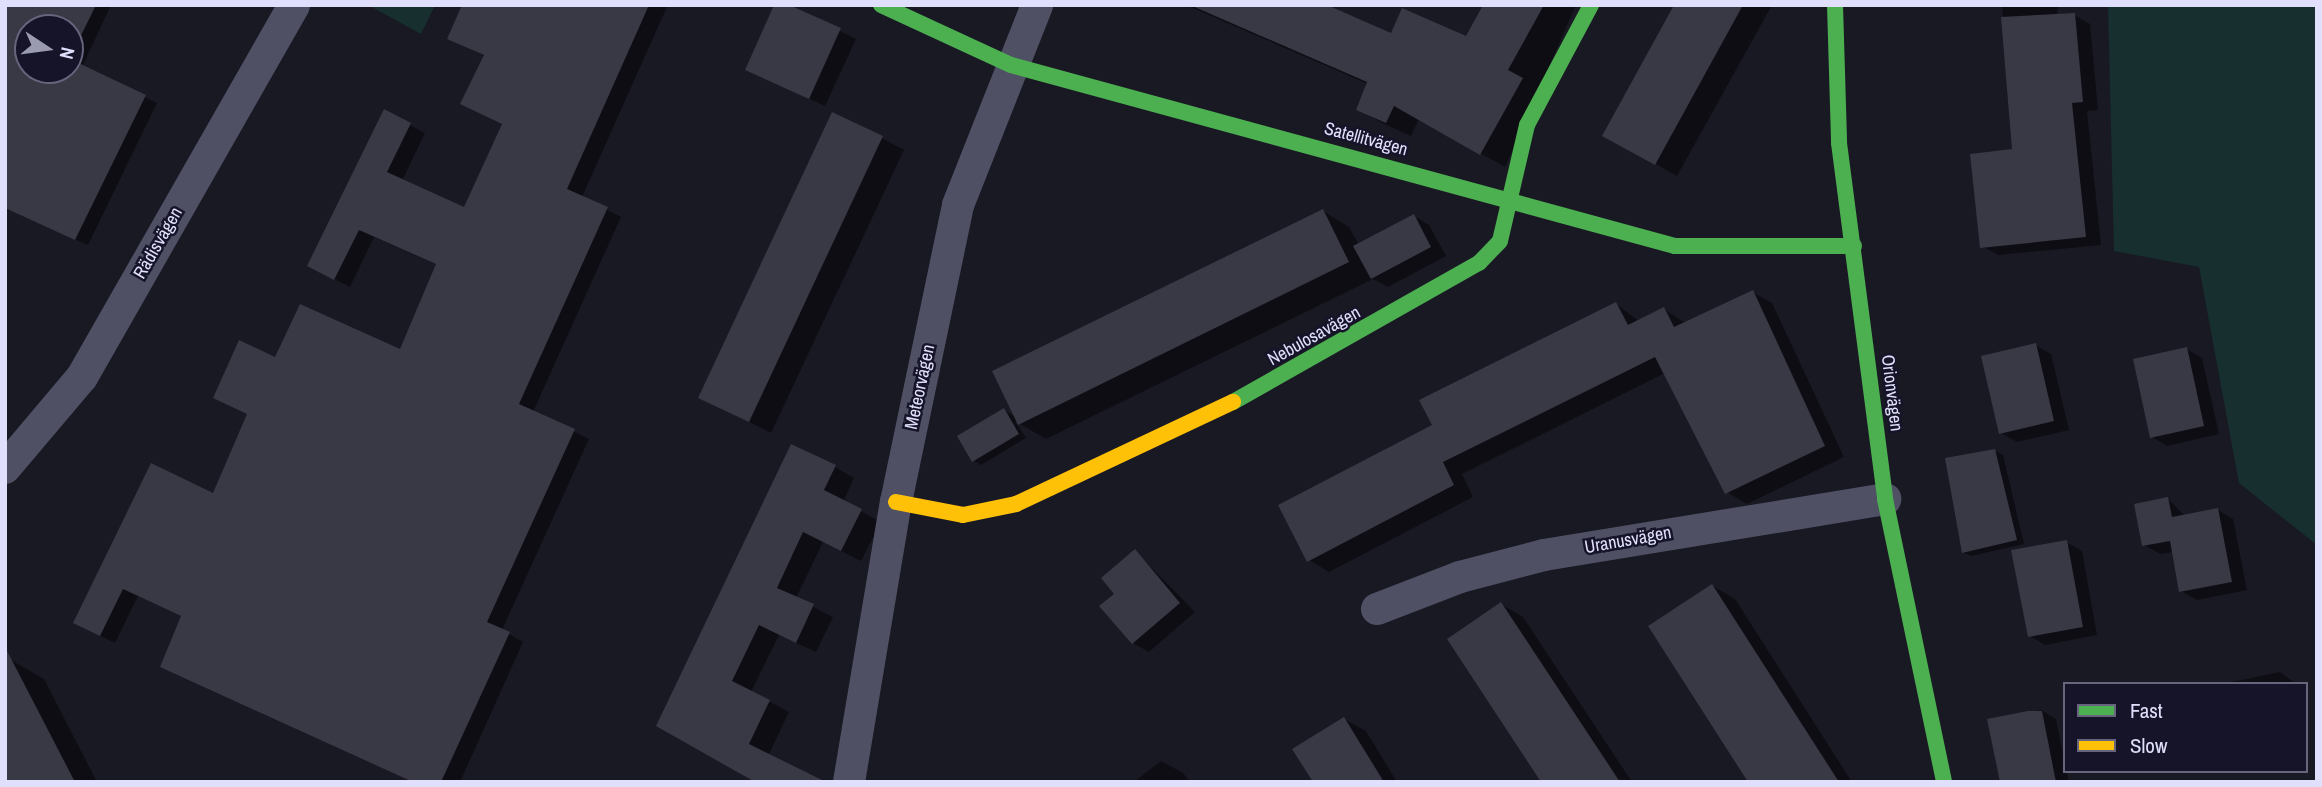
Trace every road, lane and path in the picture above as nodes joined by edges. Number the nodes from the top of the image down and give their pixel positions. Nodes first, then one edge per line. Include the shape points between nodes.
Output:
1 (294, 5) edge
2 (881, 5) edge
3 (1037, 5) edge
4 (1591, 5) edge
5 (1835, 5) edge
6 (1012, 65) junction
7 (1511, 198) junction
8 (1854, 246) junction
9 (5, 468) edge
10 (1885, 499) junction
11 (896, 502) junction
12 (1377, 609) dead end
13 (849, 782) edge
14 (1944, 782) edge

1 - 9 street, Rädisvägen via 82,376
2 - 6 street, Satellitvägen
3 - 6 street, Meteorvägen
4 - 7 street, Nebulosavägen via 1527,125
5 - 8 street, Orionvägen via 1839,143
6 - 7 street, Satellitvägen
6 - 11 street, Meteorvägen via 958,205
7 - 8 street, Satellitvägen via 1675,246
7 - 11 street, Nebulosavägen via 1500,242 1479,264 1204,418 1016,503 963,515
8 - 10 street, Orionvägen
10 - 12 street, Uranusvägen via 1544,555 1460,577
10 - 14 street, Orionvägen
11 - 13 street, Meteorvägen

